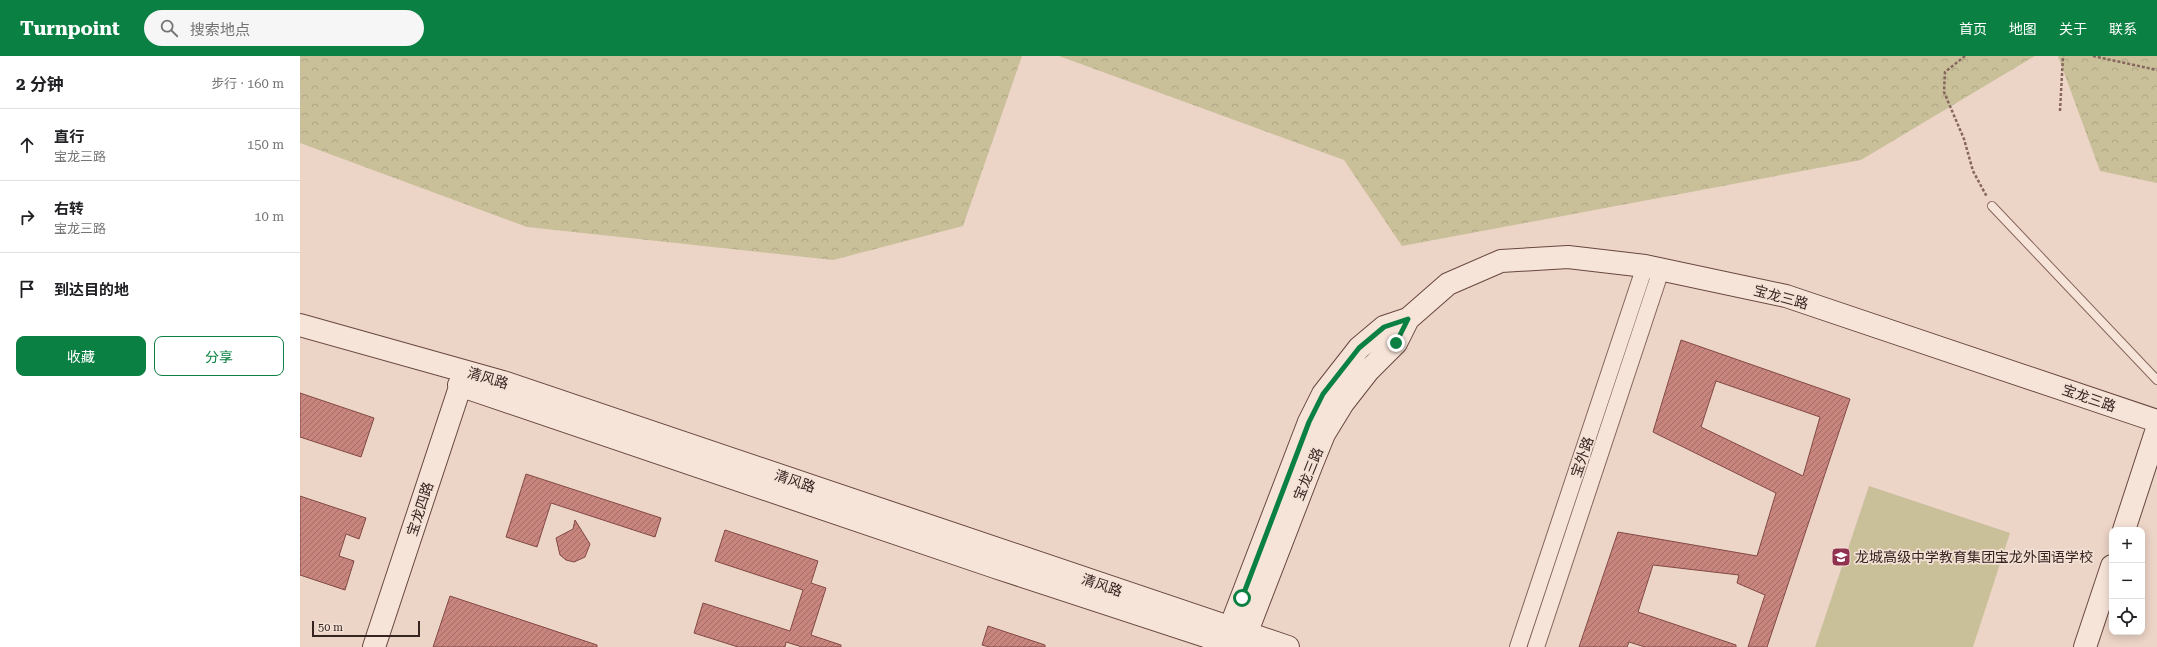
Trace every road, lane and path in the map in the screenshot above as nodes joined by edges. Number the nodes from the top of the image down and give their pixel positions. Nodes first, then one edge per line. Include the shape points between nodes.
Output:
1 (1965, 56) edge
2 (2063, 56) edge
3 (2093, 56) edge
4 (2157, 70) edge
5 (2060, 111) dead end
6 (1992, 206) joint
7 (1652, 268) junction
8 (300, 325) edge
9 (300, 341) edge
10 (463, 378) junction
11 (2157, 380) edge
12 (2157, 421) edge
13 (2157, 428) edge
14 (2125, 527) edge
15 (2109, 575) edge
16 (1234, 641) edge
17 (374, 647) edge
18 (1288, 647) edge
19 (1518, 647) edge
20 (1536, 647) edge
21 (2085, 647) edge

1 - 6 path via 1945,72 1944,92 1964,139 1973,172
2 - 5 path
3 - 4 path
6 - 11 lane
7 - 12 street, 宝龙三路 via 1786,296
7 - 16 street, 宝龙三路 via 1568,257 1501,261 1448,284 1408,319 1396,343 1368,371 1342,403 1324,434
7 - 19 street, 宝外路
7 - 20 street, 宝外路
8 - 10 street, 清风路
9 - 10 street, 清风路
10 - 16 street, 清风路 via 995,567
10 - 17 street, 宝龙四路
13 - 14 street
15 - 21 street
16 - 18 street, 清风路

